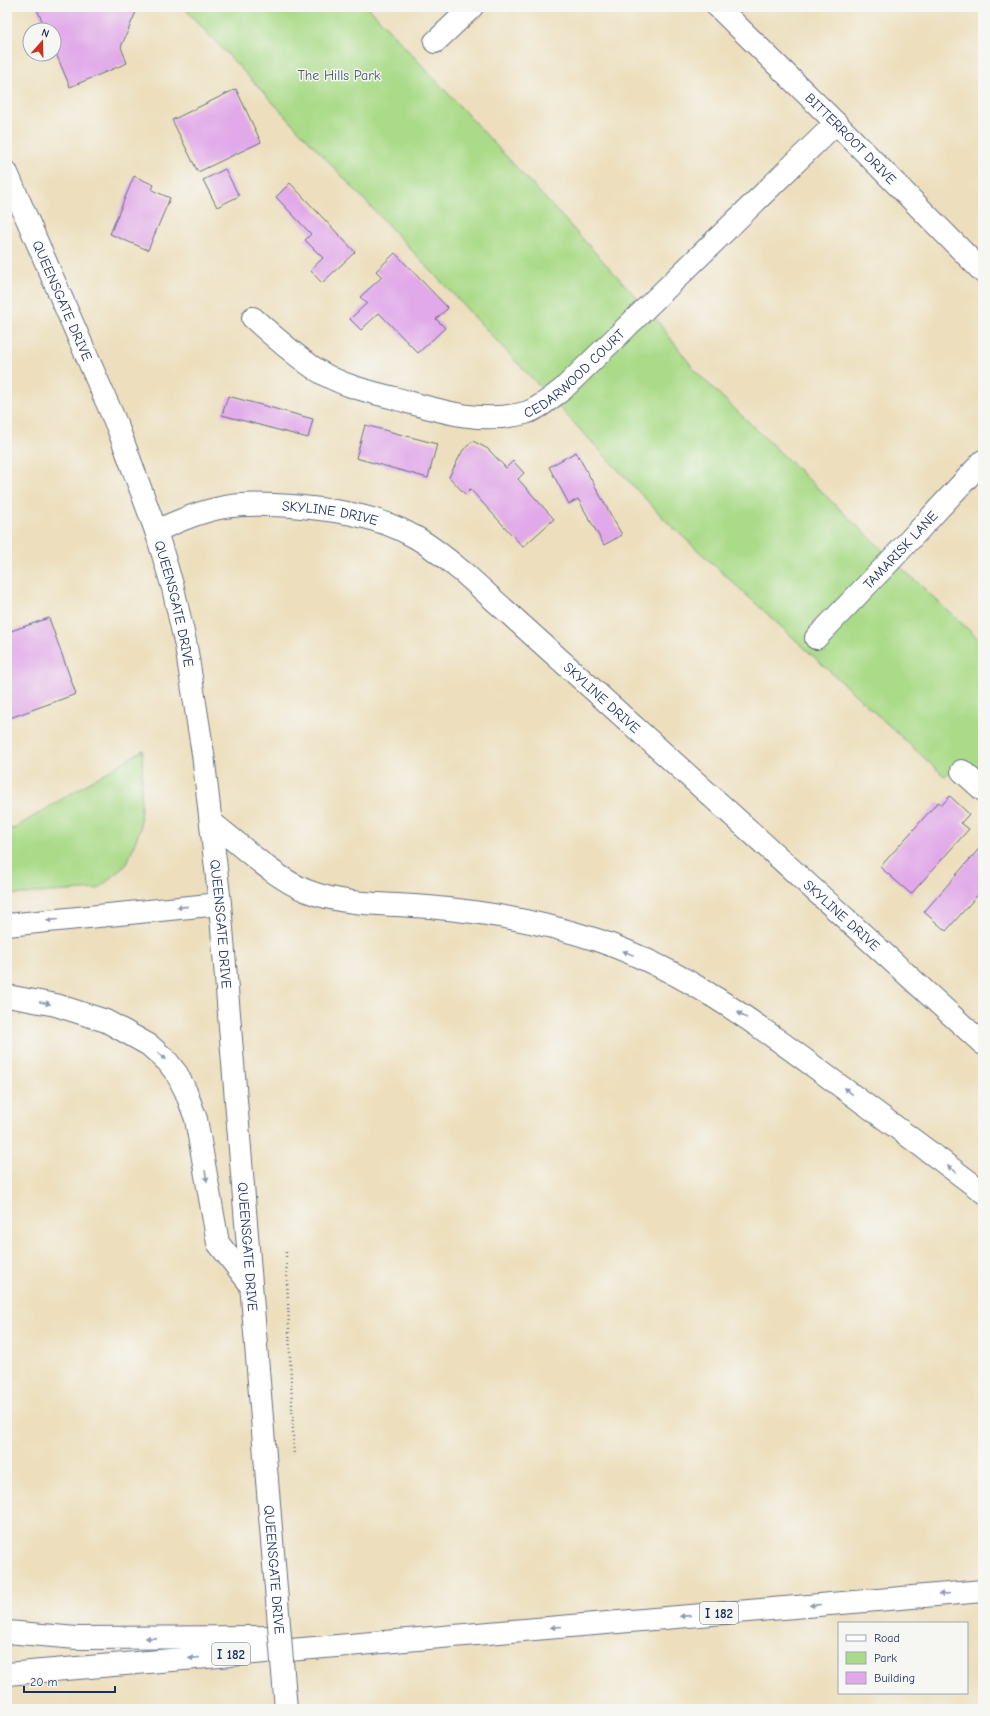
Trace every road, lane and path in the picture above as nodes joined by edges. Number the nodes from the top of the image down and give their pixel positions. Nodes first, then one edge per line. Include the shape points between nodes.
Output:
1 (472, 7) edge
2 (718, 7) edge
3 (435, 42) dead end
4 (836, 123) junction
5 (7, 173) edge
6 (983, 272) edge
7 (253, 318) dead end
8 (983, 461) edge
9 (156, 531) junction
10 (816, 638) dead end
11 (962, 771) dead end
12 (983, 790) edge
13 (211, 822) junction
14 (220, 904) junction
15 (7, 925) edge
16 (7, 996) edge
17 (983, 1044) edge
18 (983, 1192) edge
19 (286, 1252) dead end
20 (250, 1285) junction
21 (294, 1456) dead end
22 (983, 1591) edge
23 (7, 1632) edge
24 (456, 1635) junction
25 (7, 1674) edge
26 (286, 1709) edge

1 - 3 main road
2 - 4 main road, BITTERROOT DRIVE
4 - 6 main road, BITTERROOT DRIVE
4 - 7 main road, CEDARWOOD COURT via 563,388 540,406 526,412 505,417 453,415 352,387 318,370 288,350
5 - 9 main road, QUEENSGATE DRIVE via 118,428
8 - 10 main road, TAMARISK LANE
9 - 13 main road, QUEENSGATE DRIVE via 173,588 186,646 204,754
9 - 17 main road, SKYLINE DRIVE via 209,511 258,504 315,508 368,517 427,544 470,578
11 - 12 main road
13 - 14 main road, QUEENSGATE DRIVE
18 -> 13 main road via 764,1029 673,973 598,941 526,920 488,913 348,901 308,892 290,884
14 -> 15 main road
14 - 20 main road, QUEENSGATE DRIVE
16 -> 20 main road via 56,1005 106,1021 149,1045 167,1061 177,1074 196,1119 218,1243
19 - 21 path
20 - 26 main road, QUEENSGATE DRIVE, bridge
22 -> 24 main road, I 182
24 -> 23 main road via 164,1639 77,1638
24 -> 25 main road, I 182

